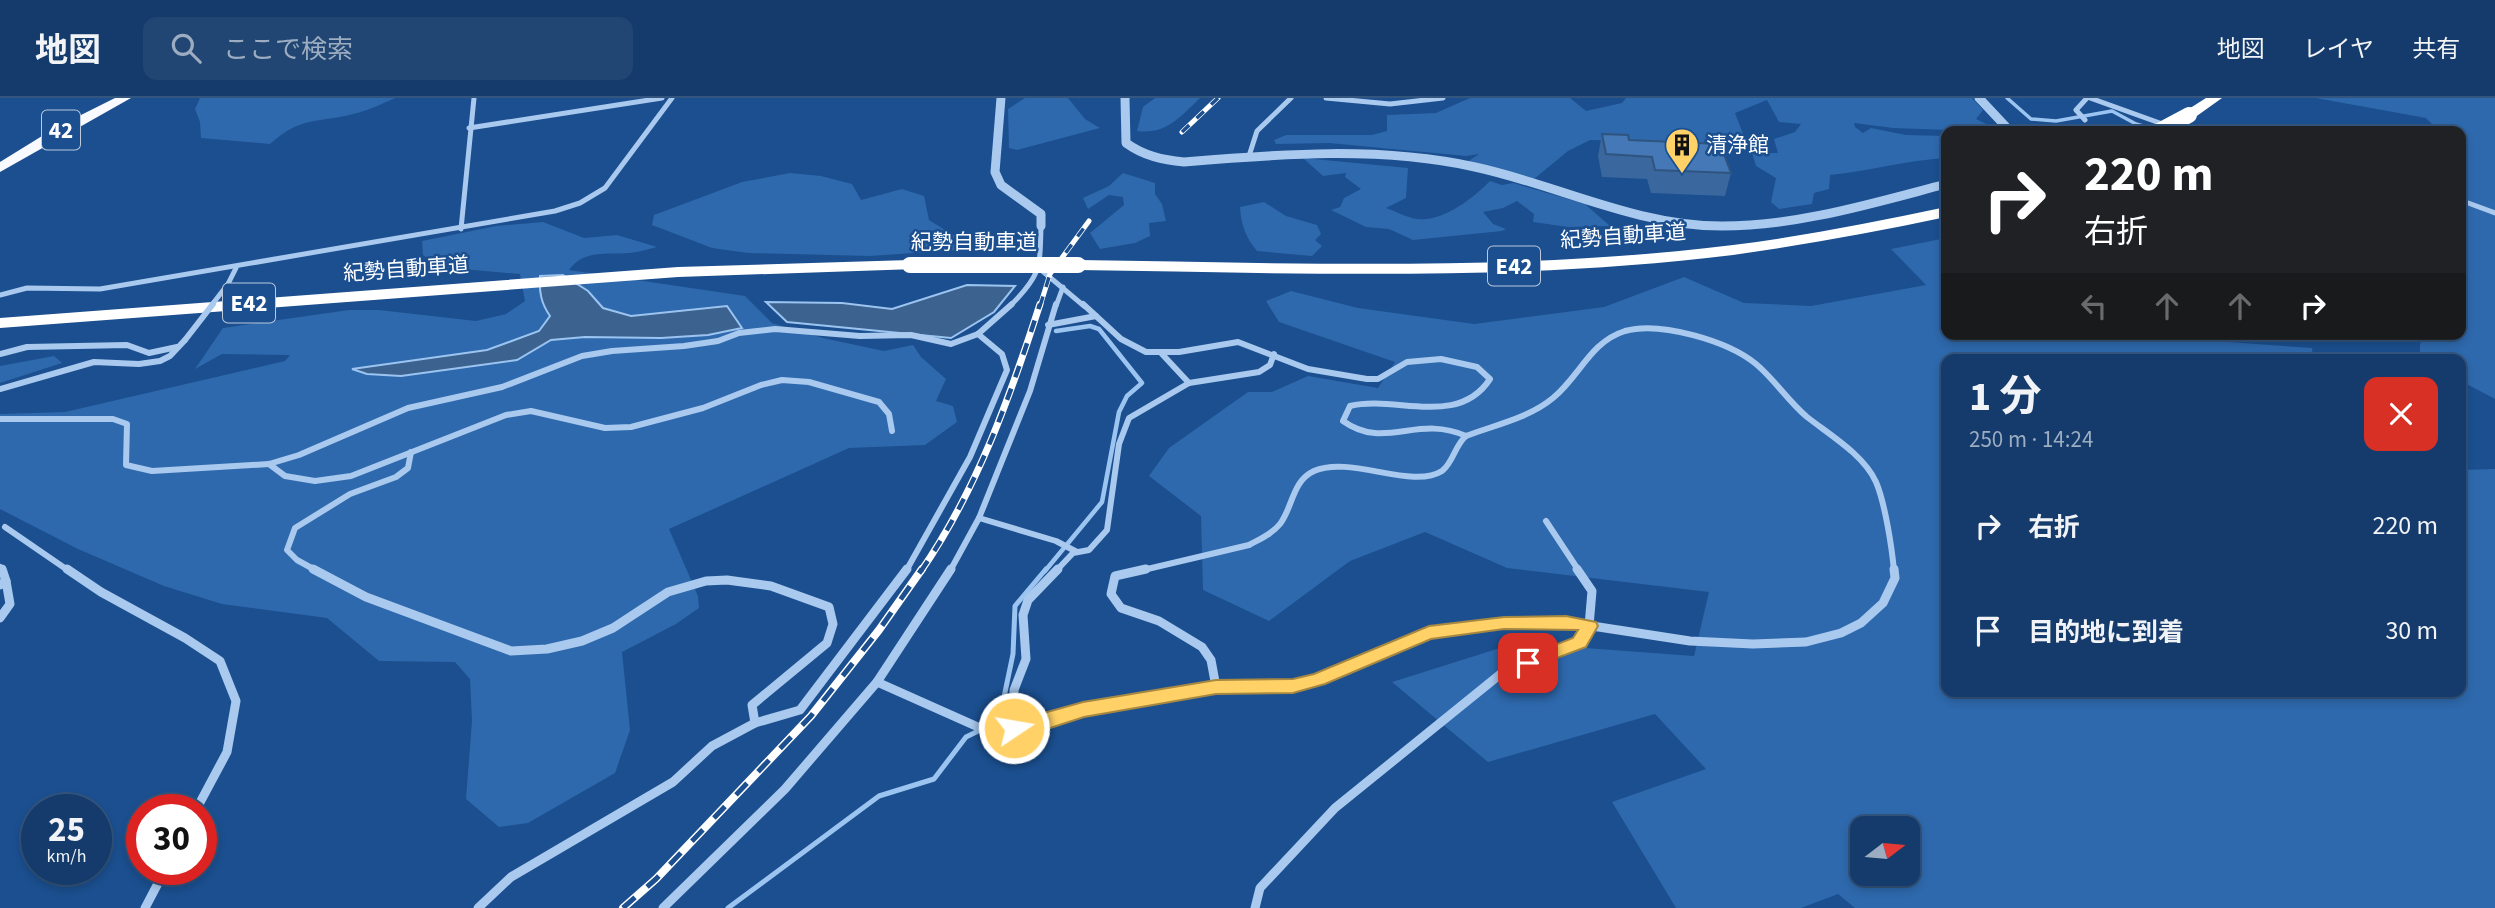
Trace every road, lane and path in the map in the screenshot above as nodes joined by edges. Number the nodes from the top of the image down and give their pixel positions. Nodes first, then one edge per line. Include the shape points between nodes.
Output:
1 (113, 98) edge
2 (125, 98) edge
3 (474, 98) edge
4 (662, 98) edge
5 (672, 98) edge
6 (1001, 98) edge
7 (1125, 98) edge
8 (1291, 98) edge
9 (1326, 98) edge
10 (1443, 98) edge
11 (1979, 98) edge
12 (2088, 98) edge
13 (2215, 98) edge
14 (2085, 120) dead end
15 (2005, 126) edge
16 (2168, 126) edge
17 (2168, 126) edge
18 (469, 128) junction
19 (1249, 156) junction
20 (0, 157) edge
21 (0, 168) edge
22 (1941, 185) edge
23 (2466, 202) edge
24 (1941, 213) edge
25 (2495, 213) edge
26 (1041, 226) joint
27 (461, 229) junction
28 (236, 268) junction
29 (1040, 269) junction
30 (1063, 287) junction
31 (0, 295) edge
32 (1096, 316) junction
33 (0, 323) edge
34 (1048, 325) junction
35 (978, 334) junction
36 (178, 347) junction
37 (0, 354) edge
38 (1162, 354) junction
39 (1274, 354) junction
40 (1189, 383) junction
41 (0, 389) edge
42 (0, 419) edge
43 (892, 431) dead end
44 (1466, 436) junction
45 (411, 452) junction
46 (269, 464) junction
47 (979, 518) junction
48 (1546, 521) dead end
49 (2, 528) edge
50 (1077, 552) junction
51 (0, 567) edge
52 (3, 583) edge
53 (0, 618) edge
54 (1589, 626) junction
55 (877, 682) junction
56 (1216, 687) junction
57 (755, 723) junction
58 (1014, 728) junction
59 (205, 794) edge
60 (157, 885) edge
61 (145, 908) edge
62 (478, 908) edge
63 (663, 908) edge
64 (1255, 908) edge

1 - 20 highway, 42
2 - 21 highway, 42
3 - 18 street
4 - 18 street
5 - 27 street via 605,188 555,211
6 - 26 street via 995,172 1001,185 1036,208
7 - 19 street via 1126,143 1138,153 1184,162
8 - 19 street via 1254,135
9 - 10 street via 1390,104
11 - 15 street
12 - 14 street via 2077,113
12 - 16 street
13 - 17 highway, bridge
18 - 27 street
19 - 22 street via 1330,151 1427,158 1652,218 1722,226 1806,216
23 - 25 street
24 - 33 highway, 紀勢自動車道 / E42, bridge via 1781,242 1575,263 1418,267 910,265 678,272
26 - 29 street
27 - 28 street
28 - 31 street via 100,289 27,288
28 - 36 street, bridge
29 - 30 street
29 - 35 street via 1025,291
30 - 32 street
30 - 34 street
32 - 34 street
32 - 38 street via 1133,347
34 - 47 street via 1030,391
35 - 46 street via 951,344 911,335 775,329 684,346 582,356 502,387 408,408
35 - 57 street via 1002,354 1007,370 948,501 911,564 800,710
36 - 37 street via 149,353 127,345 27,347
36 - 41 street via 170,356 147,363 85,363
38 - 39 street via 1238,342
38 - 40 street
39 - 40 street via 1270,365 1259,372
39 - 44 street via 1308,369 1367,379 1378,379 1421,359 1477,367 1490,379 1485,391 1470,399 1442,406 1359,403 1344,414 1343,421 1351,428 1367,433 1444,427
40 - 50 street via 1129,418 1119,444 1107,530 1089,550
42 - 46 street via 113,419 127,424 126,465 152,471
43 - 45 street via 889,414 879,402 809,382 782,380 692,412 631,427 605,428 531,411 506,415
44 - 54 street via 1532,412 1552,399 1573,380 1591,352 1612,336 1664,328 1720,344 1755,363 1792,404 1862,462 1876,482 1895,578 1883,603 1861,623 1807,642 1753,644
44 - 56 street via 1442,471 1428,476 1353,466 1318,469 1300,479 1282,522 1268,536 1249,545 1115,576 1111,594 1121,608 1158,621 1202,647
45 - 46 street via 351,475 315,481 285,475
45 - 57 street via 408,468 396,477 350,494 295,528 287,550 366,597 511,651 531,652 593,636 670,591 698,582 741,580 828,607 833,624 827,643 752,705
47 - 50 street via 1056,541
47 - 55 street
48 - 54 street via 1592,591
49 - 59 street via 220,661 236,701 227,752
50 - 58 street via 1028,600 1023,615 1026,659 1014,690
51 - 52 street via 5,571
52 - 53 street via 10,604
54 - 56 street via 1566,622 1461,627 1429,633 1318,680 1293,686
54 - 64 street via 1580,642 1503,672 1335,808 1260,888
55 - 58 street via 987,731
55 - 63 street via 785,789
56 - 58 street via 1083,710
57 - 62 street via 712,746 673,782 511,877
60 - 61 street

